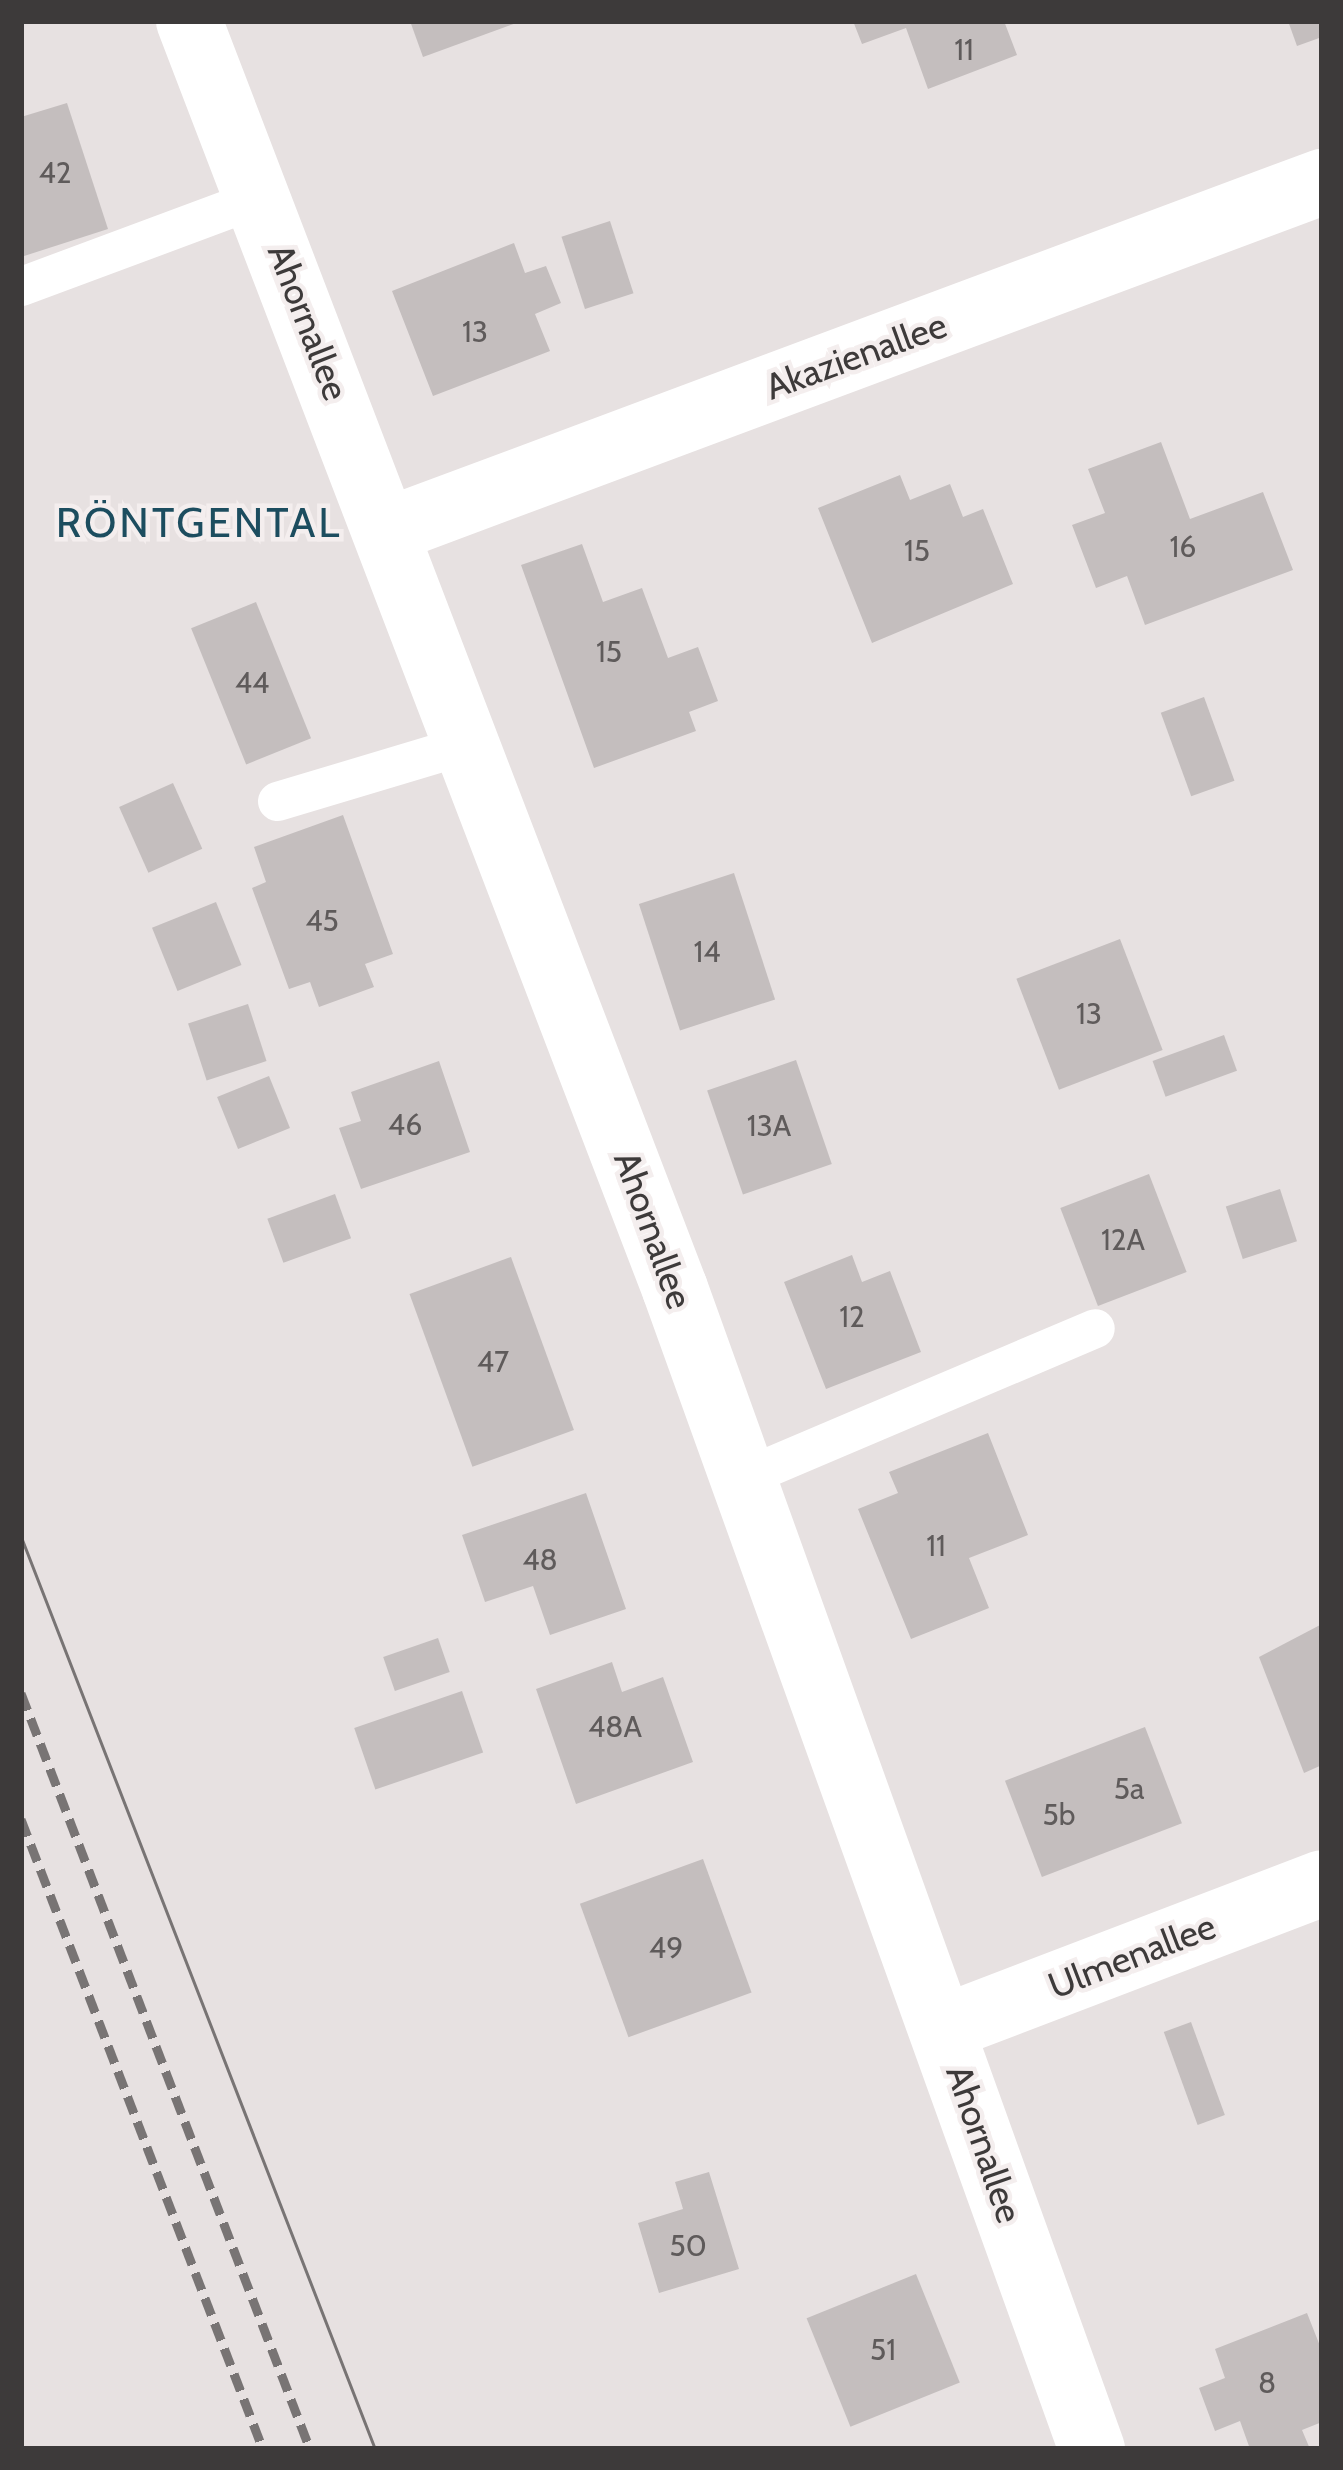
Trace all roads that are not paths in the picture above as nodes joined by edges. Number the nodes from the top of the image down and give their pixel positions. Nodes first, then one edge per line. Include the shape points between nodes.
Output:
1 (189, 21) edge
2 (1322, 182) edge
3 (259, 198) junction
4 (21, 286) edge
5 (389, 530) junction
6 (470, 743) junction
7 (278, 801) dead end
8 (1095, 1328) dead end
9 (744, 1478) junction
10 (1322, 1883) edge
11 (943, 2028) junction
12 (1092, 2449) edge

1 - 3 street, Ahornallee
2 - 5 street, Akazienallee
3 - 4 lane
3 - 5 street, Ahornallee
5 - 6 street, Ahornallee
6 - 7 lane
6 - 9 street, Ahornallee
8 - 9 lane
9 - 11 street, Ahornallee
10 - 11 street, Ulmenallee
11 - 12 street, Ahornallee

